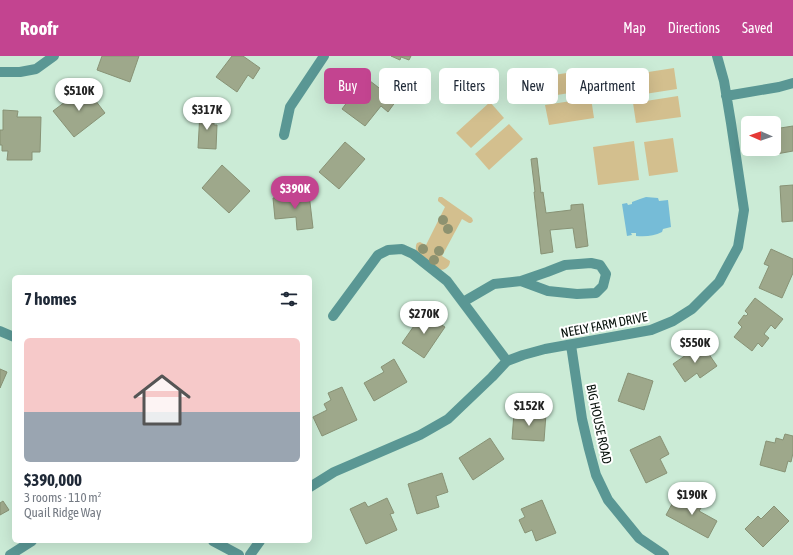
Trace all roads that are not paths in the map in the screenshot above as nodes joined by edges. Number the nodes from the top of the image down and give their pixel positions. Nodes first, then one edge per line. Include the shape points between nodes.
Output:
1 (54, 56) edge
2 (324, 56) edge
3 (717, 56) edge
4 (0, 72) edge
5 (793, 83) edge
6 (726, 96) junction
7 (284, 135) dead end
8 (521, 281) junction
9 (463, 302) junction
10 (333, 316) dead end
11 (0, 331) edge
12 (12, 336) edge
13 (571, 345) junction
14 (507, 361) junction
15 (312, 486) edge
16 (29, 543) edge
17 (217, 543) edge
18 (259, 543) edge
19 (10, 555) edge
20 (239, 555) edge
21 (250, 555) edge
22 (664, 555) edge

1 - 4 street via 36,69
2 - 7 street via 290,107
3 - 6 street, NEELY FARM DRIVE
5 - 6 street
6 - 13 street, NEELY FARM DRIVE via 744,210 738,247 719,282 692,308 673,321 651,330
8 - 8 street via 548,291 596,293 603,286 606,274 600,265 591,263 565,265
8 - 9 street via 494,284
9 - 10 street via 447,281 412,254 402,249 388,250 378,255
9 - 14 street
11 - 12 street
13 - 14 street, NEELY FARM DRIVE via 545,349
13 - 22 street, BIG HOUSE ROAD via 582,419 596,475 608,500 639,538
14 - 15 street, NEELY FARM DRIVE via 448,419 420,435 334,472
16 - 19 street
17 - 20 street
18 - 21 street

